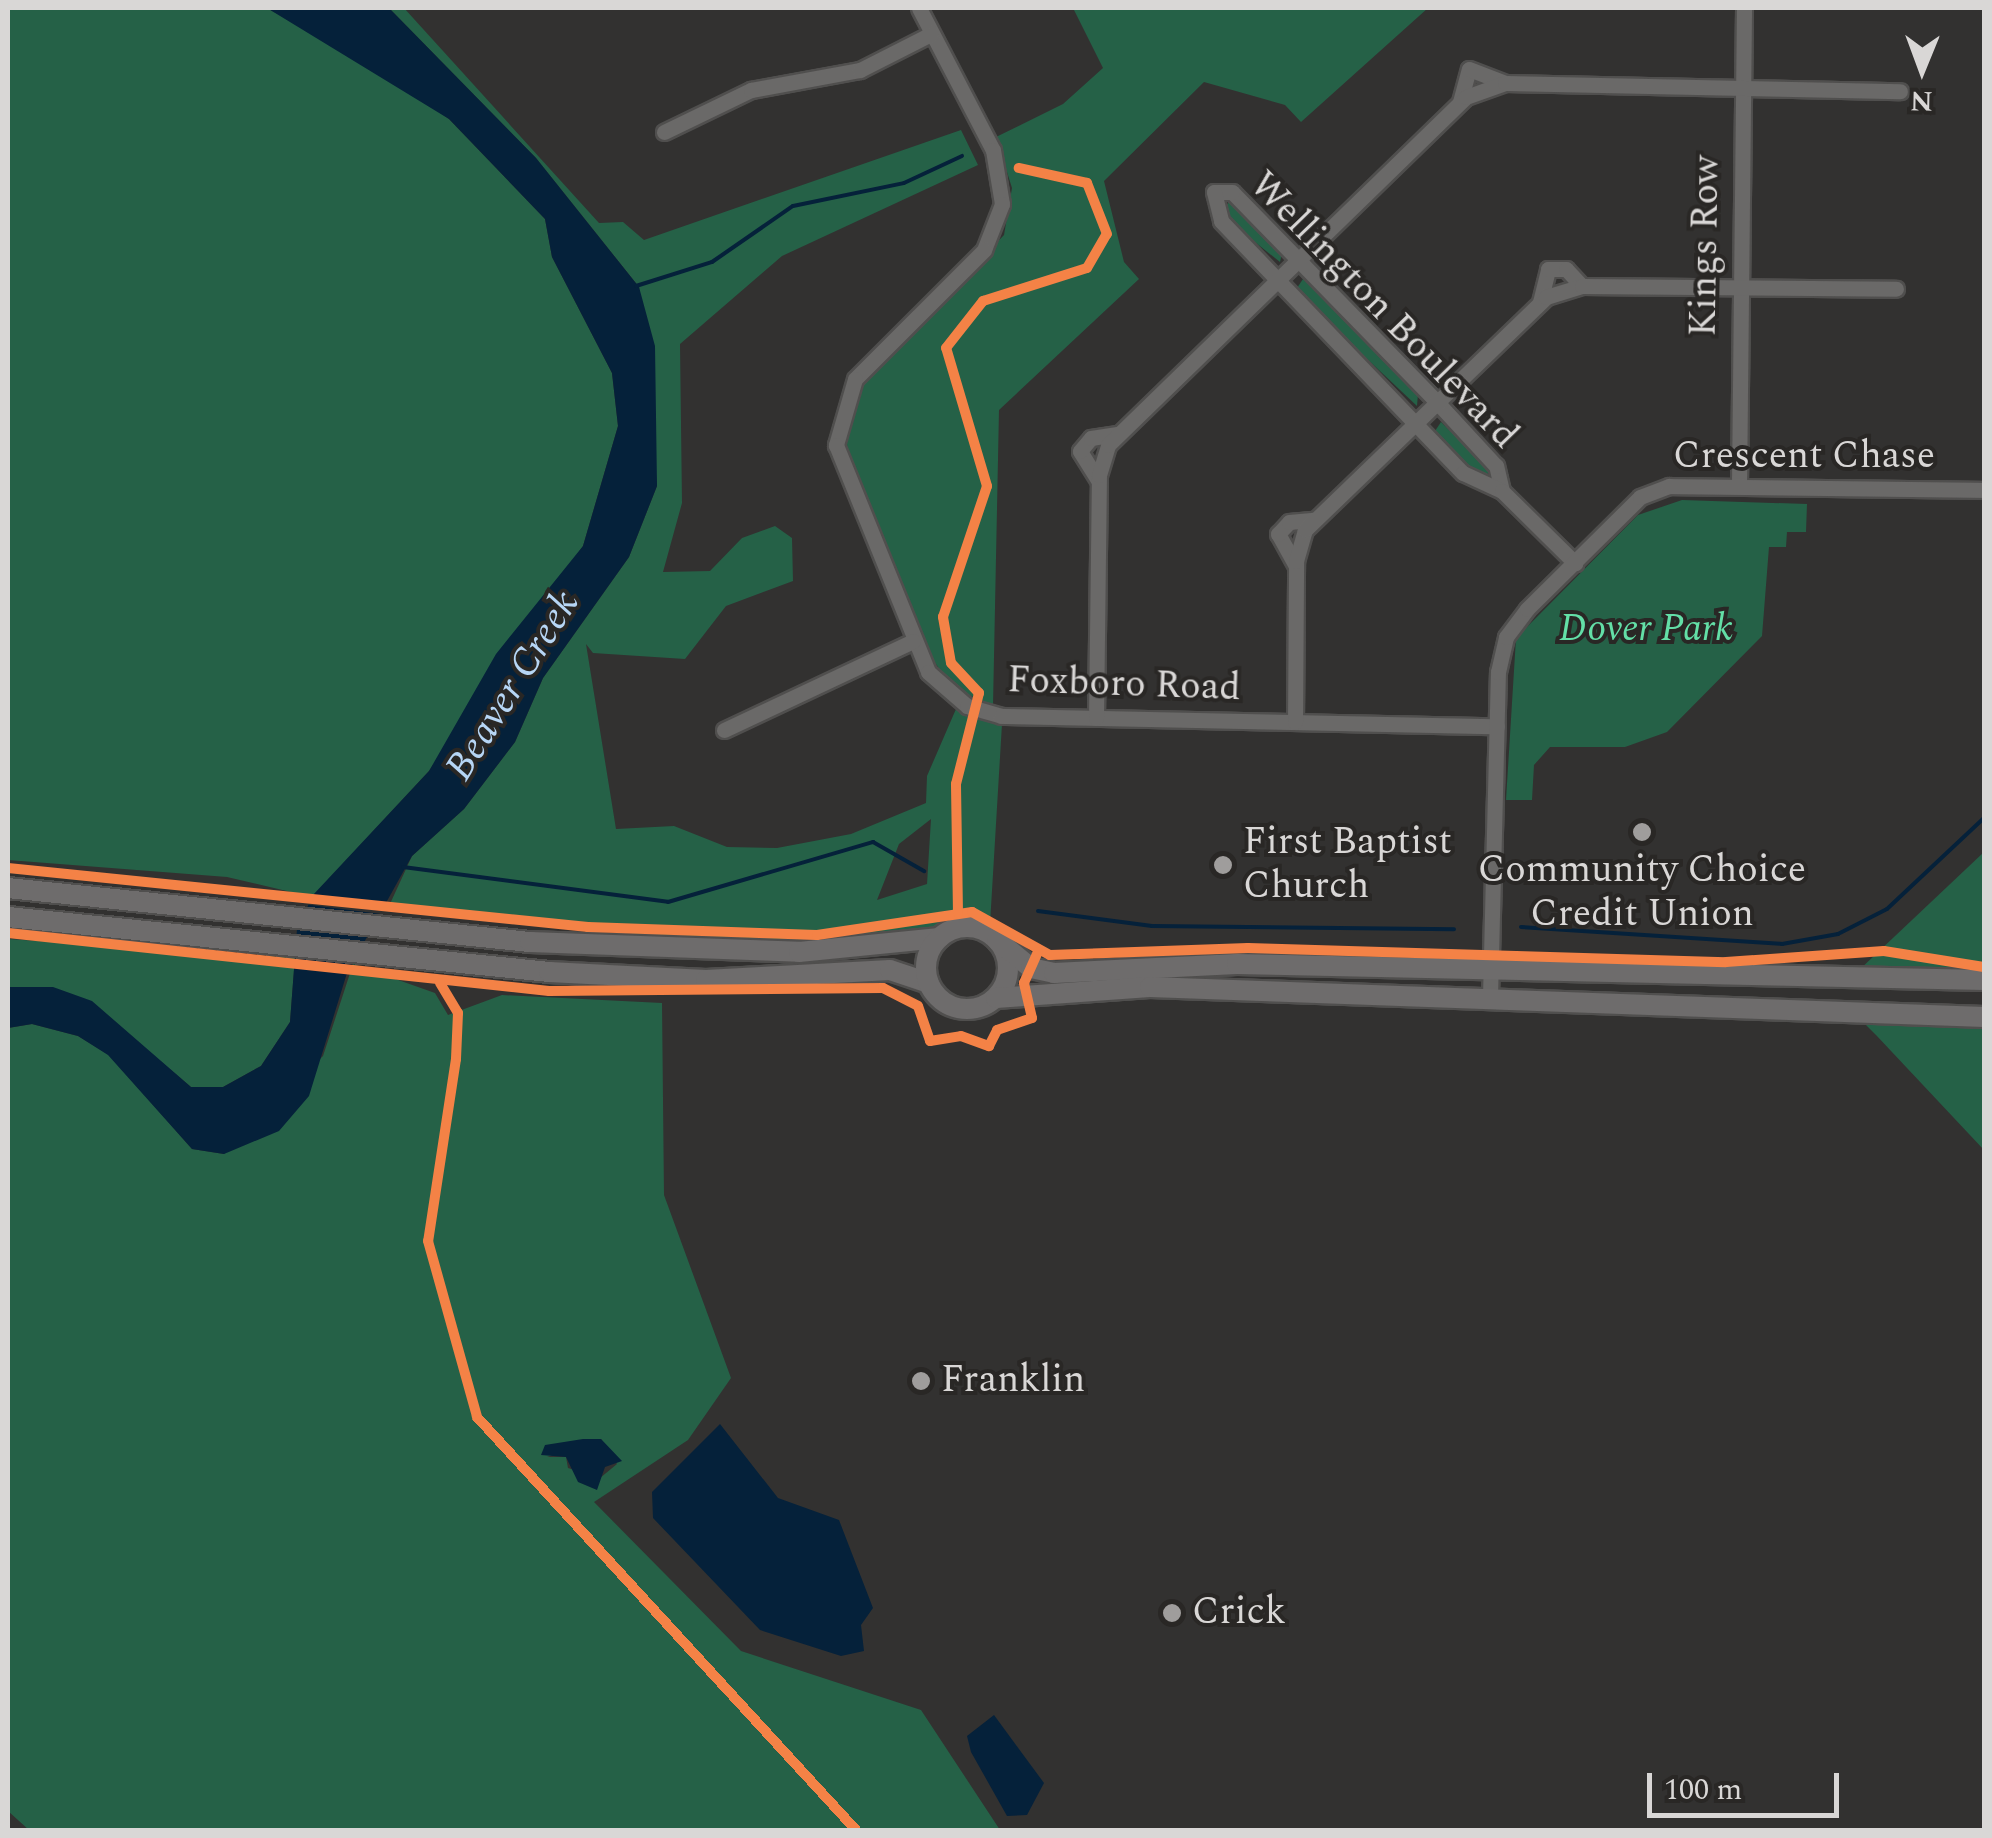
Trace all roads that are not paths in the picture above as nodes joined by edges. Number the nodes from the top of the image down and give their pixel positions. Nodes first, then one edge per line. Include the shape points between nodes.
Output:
1 (919, 8) edge
2 (1744, 8) edge
3 (931, 34) junction
4 (1742, 88) junction
5 (1900, 90) dead end
6 (664, 132) dead end
7 (1296, 259) junction
8 (1276, 279) junction
9 (1582, 286) junction
10 (1738, 289) junction
11 (1896, 289) dead end
12 (1540, 302) junction
13 (1437, 402) junction
14 (1415, 422) junction
15 (1738, 486) junction
16 (1984, 490) edge
17 (1502, 491) junction
18 (1575, 563) junction
19 (913, 641) junction
20 (1096, 718) junction
21 (1295, 722) junction
22 (1498, 726) junction
23 (724, 730) dead end
24 (8, 888) edge
25 (8, 917) edge
26 (939, 938) junction
27 (997, 940) junction
28 (1490, 973) junction
29 (1984, 980) edge
30 (929, 983) junction
31 (1490, 996) junction
32 (996, 998) junction
33 (1984, 1018) edge

1 - 3 street, Foxboro Road
2 - 4 street, Kings Row
3 - 6 street via 860,70 751,90
3 - 19 street, Foxboro Road via 999,167 999,219 973,262 854,379 836,426 840,462
4 - 5 street
4 - 7 street via 1504,84 1460,102
4 - 10 street, Kings Row
7 - 8 street
7 - 8 street, Wellington Boulevard via 1232,192 1214,192 1213,211
7 - 13 street, Wellington Boulevard
8 - 14 street, Wellington Boulevard
8 - 20 street via 1116,434 1098,480
9 - 10 street
9 - 12 street
9 - 12 street via 1566,269 1548,269
10 - 11 street
10 - 15 street, Kings Row
12 - 13 street
13 - 14 street
13 - 17 street, Wellington Boulevard via 1496,466
14 - 17 street, Wellington Boulevard via 1474,482
14 - 21 street via 1314,520 1296,566
15 - 16 street, Crescent Chase
15 - 18 street, Crescent Chase via 1669,486 1640,496
17 - 18 street, Wellington Boulevard
18 - 22 street, Crescent Chase via 1506,637
19 - 20 street, Foxboro Road via 939,686 967,706
19 - 23 street
20 - 21 street, Foxboro Road
21 - 22 street, Foxboro Road
22 - 28 street, Crescent Chase
24 - 26 street via 404,930 799,952
25 - 30 street via 384,957 706,980 890,970
26 - 27 street via 968,927
26 - 30 street
27 - 28 street via 1031,968 1054,973 1236,964
27 - 32 street via 1008,969
28 - 29 street
28 - 31 street, Crescent Chase
30 - 32 street via 966,1009
31 - 32 street via 1150,987
31 - 33 street

